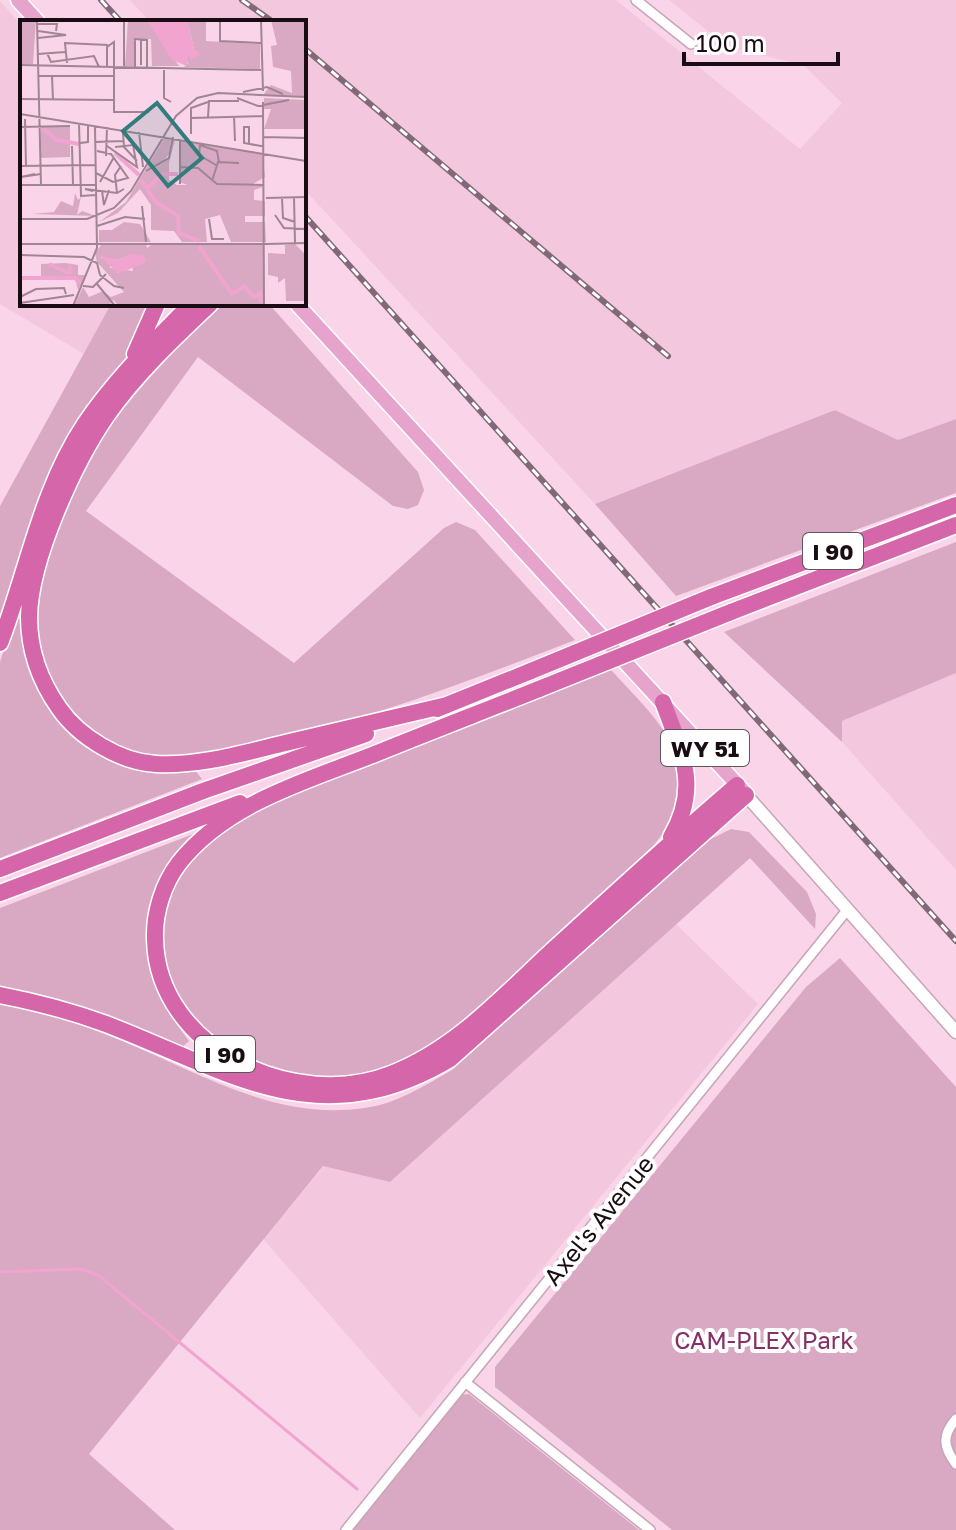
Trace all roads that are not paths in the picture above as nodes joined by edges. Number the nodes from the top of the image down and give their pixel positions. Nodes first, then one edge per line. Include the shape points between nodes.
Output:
1 (18, 0) edge
2 (636, 0) edge
3 (36, 20) edge
4 (691, 44) dead end
5 (156, 306) edge
6 (189, 306) edge
7 (208, 306) edge
8 (299, 306) edge
9 (127, 369) junction
10 (956, 505) edge
11 (956, 525) edge
12 (0, 643) edge
13 (663, 702) junction
14 (447, 705) junction
15 (451, 724) junction
16 (742, 790) junction
17 (665, 847) junction
18 (0, 869) edge
19 (0, 893) edge
20 (848, 909) junction
21 (0, 995) edge
22 (956, 1032) edge
23 (465, 1382) junction
24 (956, 1419) edge
25 (956, 1464) edge
26 (346, 1530) edge
27 (650, 1530) edge

1 - 3 main road
2 - 4 street
5 - 9 highway
6 - 9 highway
7 - 14 highway via 107,415 67,486 29,616 33,654 44,686 65,717 89,738 117,754 153,764 207,762
8 - 13 main road
9 - 12 highway via 84,425 63,464
10 - 14 highway, I 90, bridge
11 - 15 highway, I 90, bridge
13 - 16 main road, WY 51
13 - 17 highway via 686,765 688,794 681,821
14 - 18 highway, I 90
15 - 17 highway, I 90 via 282,790 232,816 178,864 161,896 155,953 161,985 204,1040 231,1059 287,1081 322,1085 388,1076 443,1048 470,1026
15 - 19 highway, I 90
16 - 17 highway
16 - 20 main road, WY 51
16 - 21 highway, I 90 via 450,1059 386,1088 355,1095 281,1092 103,1023
20 - 22 main road, WY 51
20 - 23 street, Axel's Avenue
23 - 26 street, Axel's Avenue
23 - 27 street
24 - 25 street via 945,1433 945,1445

